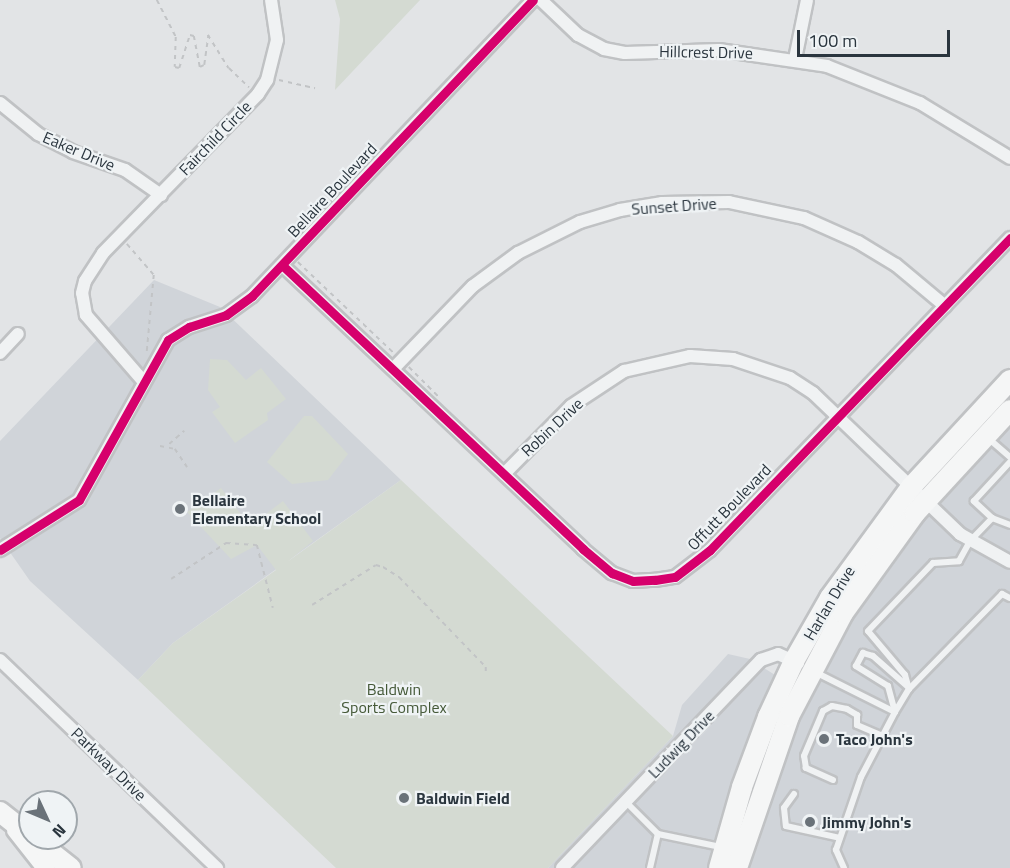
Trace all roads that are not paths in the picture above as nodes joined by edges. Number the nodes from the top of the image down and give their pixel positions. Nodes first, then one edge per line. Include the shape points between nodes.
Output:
1 (270, 0) edge
2 (533, 0) edge
3 (541, 0) edge
4 (807, 0) edge
5 (795, 59) junction
6 (0, 104) edge
7 (1010, 158) edge
8 (160, 195) junction
9 (1010, 238) edge
10 (282, 265) junction
11 (945, 306) junction
12 (18, 334) dead end
13 (0, 353) edge
14 (393, 369) junction
15 (1010, 381) edge
16 (144, 382) junction
17 (1010, 410) edge
18 (838, 417) junction
19 (986, 435) junction
20 (1010, 457) edge
21 (1010, 462) edge
22 (504, 474) junction
23 (910, 487) junction
24 (925, 501) junction
25 (992, 518) junction
26 (1010, 525) edge
27 (970, 541) junction
28 (0, 550) edge
29 (1010, 562) edge
30 (1010, 598) edge
31 (0, 660) edge
32 (802, 665) junction
33 (909, 689) junction
34 (895, 712) junction
35 (883, 736) junction
36 (833, 780) dead end
37 (794, 794) dead end
38 (626, 802) junction
39 (3, 814) edge
40 (658, 834) junction
41 (840, 838) junction
42 (724, 848) junction
43 (56, 866) edge
44 (217, 868) edge
45 (562, 868) edge
46 (650, 868) edge
47 (719, 868) edge
48 (737, 868) edge
49 (844, 868) edge

1 - 8 street, Fairchild Circle via 277,40 267,80
2 - 10 street, Bellaire Boulevard
3 - 5 street, Hillcrest Drive via 578,35 604,50 719,50
4 - 5 street
5 - 7 street, Hillcrest Drive via 827,66 892,90 968,129
6 - 8 street, Eaker Drive via 38,134 73,152 125,170
8 - 16 street, Fairchild Circle via 104,253 85,281 82,293 86,315
9 - 11 street, Offutt Boulevard
10 - 14 street, Offutt Boulevard
10 - 16 street, Bellaire Boulevard via 238,308 189,327 168,340
11 - 14 street, Sunset Drive via 886,259 804,218 729,202 662,203 580,222 518,253 473,286
11 - 18 street, Offutt Boulevard
12 - 13 street
14 - 22 street, Offutt Boulevard
15 - 23 main road, Harlan Drive
16 - 28 street, Bellaire Boulevard via 79,500
17 - 19 main road, Harlan Drive
18 - 22 street, Robin Drive via 790,378 763,366 690,356 624,371 592,391 571,406
18 - 22 street, Offutt Boulevard via 710,550 675,577 633,581 612,573
18 - 23 street, Robin Drive
19 - 20 lane
19 - 24 main road, Harlan Drive
21 - 25 lane via 974,501
23 - 24 street, Robin Drive
23 - 32 main road, Harlan Drive via 849,568
24 - 27 street, Robin Drive
24 - 32 main road, Harlan Drive
25 - 26 lane
25 - 27 lane
27 - 29 street, Robin Drive
27 - 33 lane via 959,561 933,562 868,631 905,675
30 - 33 lane via 1002,594
31 - 44 street, Parkway Drive
32 - 34 lane
32 - 38 street, Ludwig Drive via 778,654 761,660
32 - 42 main road, Harlan Drive via 751,759
32 - 48 main road, Harlan Drive
33 - 34 lane
33 - 34 lane via 893,670 863,653 856,666 888,686
34 - 35 lane
35 - 36 lane via 857,725 857,715 832,706 824,711 804,756 806,768
35 - 41 lane via 861,777
37 - 41 lane via 784,808 786,826
38 - 40 lane
38 - 45 street, Ludwig Drive
39 - 43 main road
40 - 42 lane
40 - 46 lane
41 - 49 lane via 836,850
42 - 47 main road, Harlan Drive

